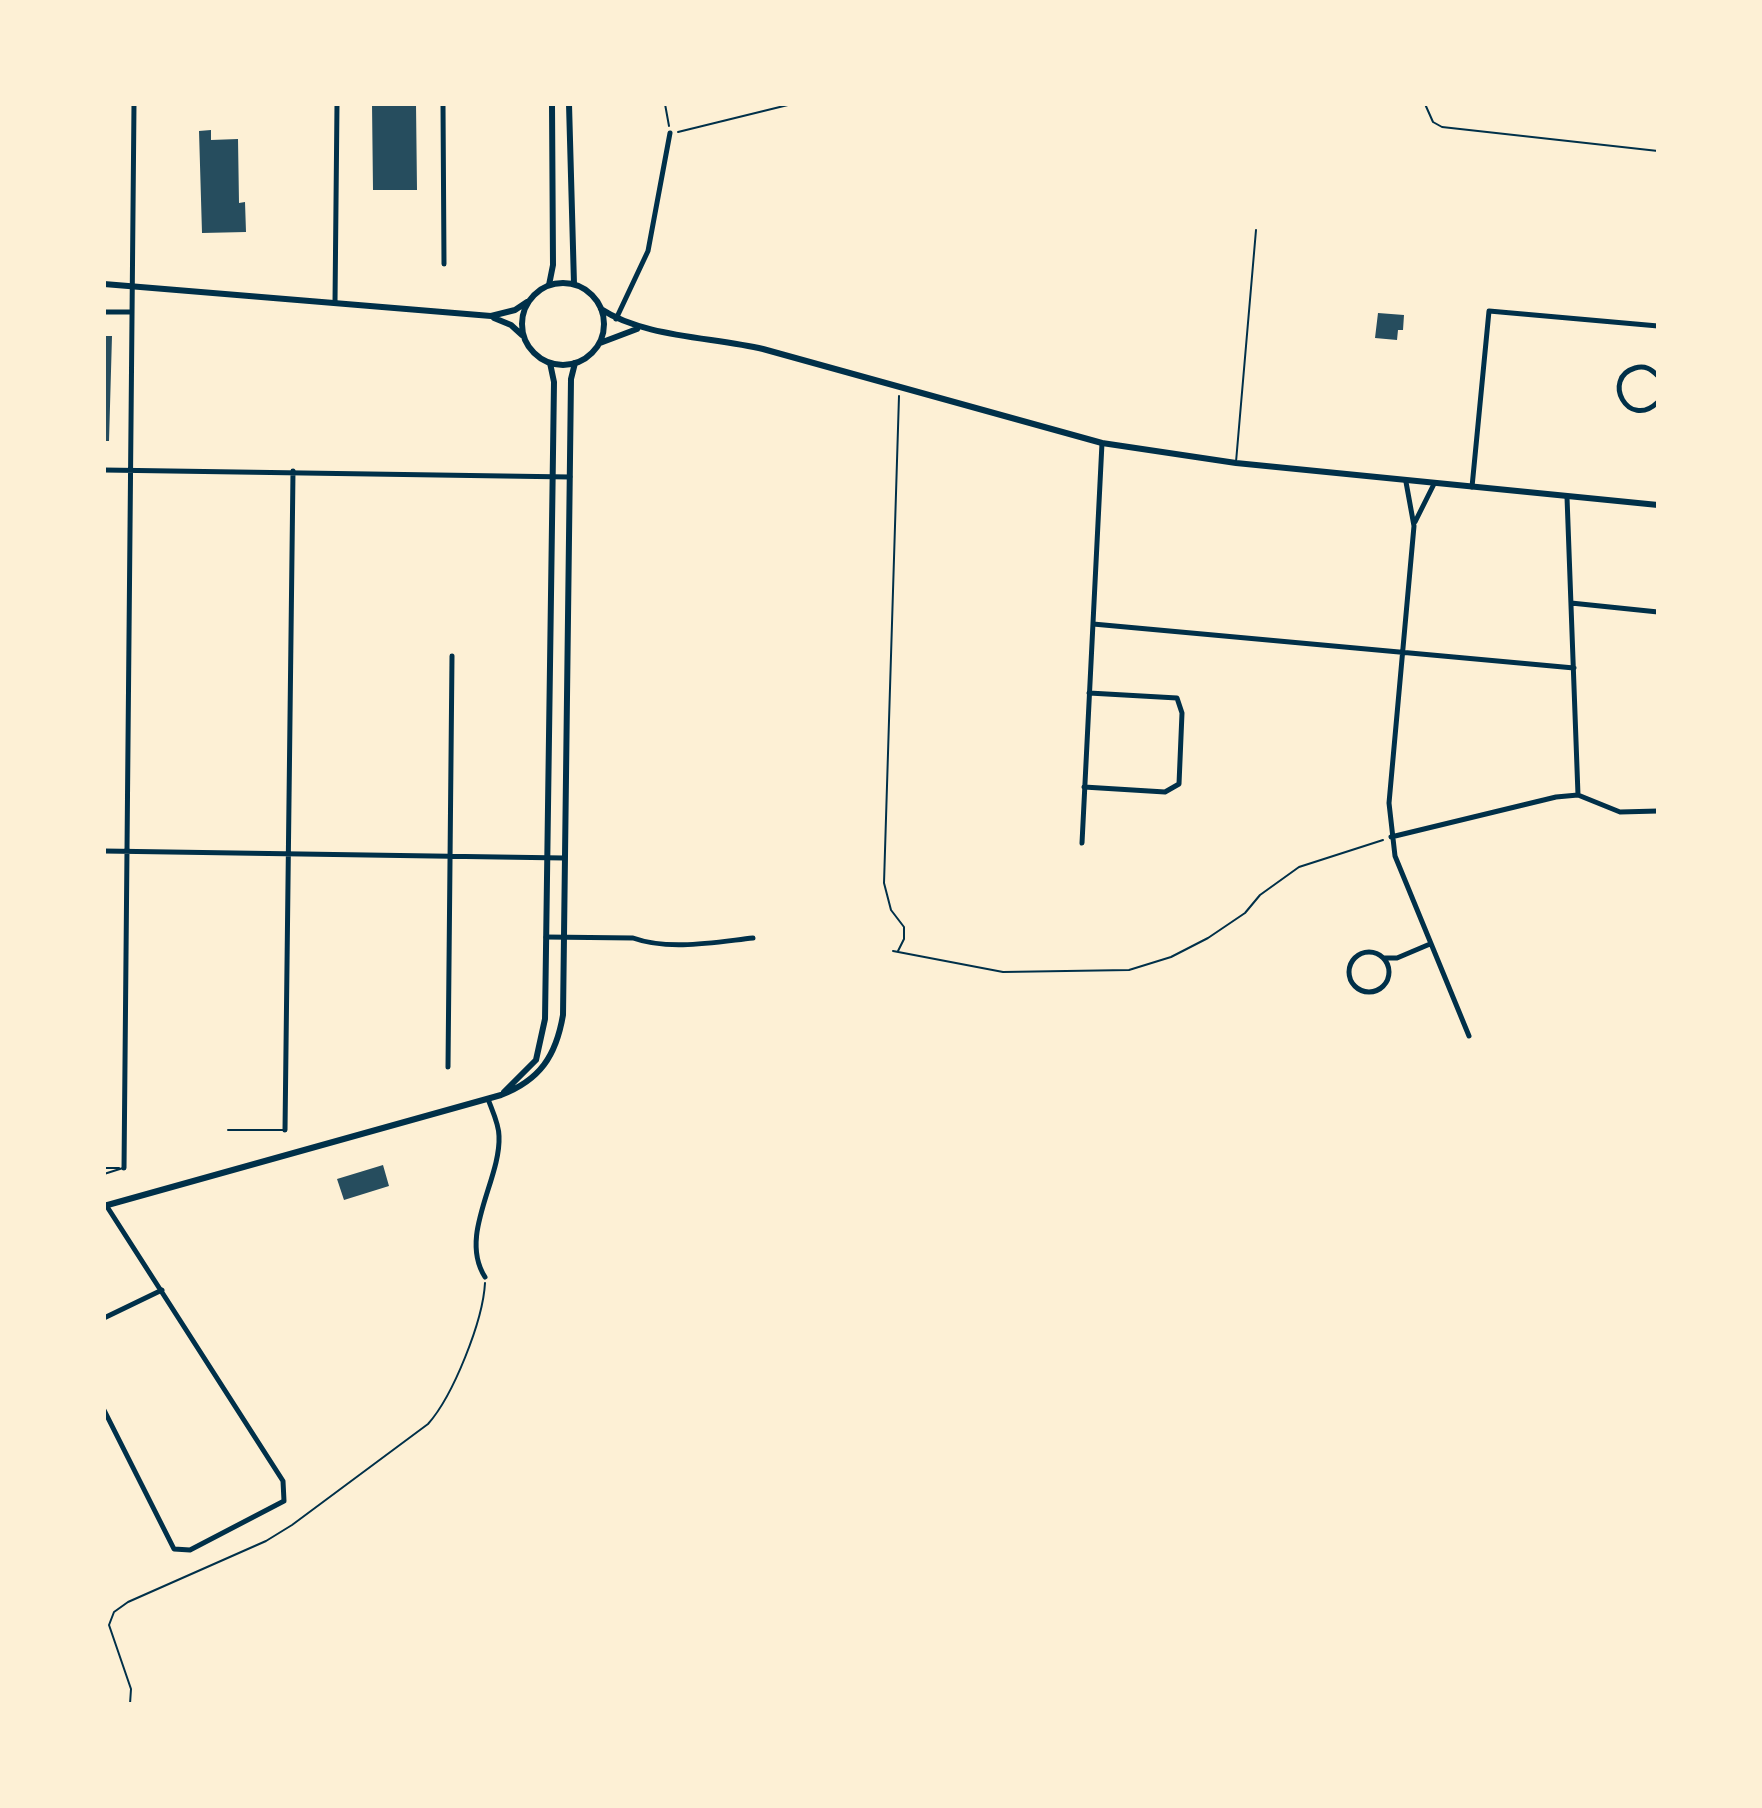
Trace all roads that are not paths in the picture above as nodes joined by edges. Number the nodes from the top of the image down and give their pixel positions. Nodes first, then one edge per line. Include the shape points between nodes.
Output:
1 (134, 104) edge
2 (337, 104) edge
3 (443, 104) edge
4 (552, 104) edge
5 (569, 104) edge
6 (670, 133) road end
7 (1256, 230) dead end
8 (444, 264) dead end
9 (104, 284) edge
10 (574, 284) junction
11 (132, 285) junction
12 (549, 285) junction
13 (335, 302) junction
14 (527, 302) junction
15 (601, 309) junction
16 (104, 312) edge
17 (131, 312) junction
18 (491, 316) junction
19 (616, 319) junction
20 (1658, 326) edge
21 (638, 329) junction
22 (614, 336) junction
23 (524, 339) junction
24 (600, 343) junction
25 (550, 363) junction
26 (575, 363) junction
27 (1658, 376) edge
28 (1658, 402) edge
29 (1102, 443) junction
30 (1236, 463) junction
31 (104, 470) edge
32 (130, 470) junction
33 (293, 471) junction
34 (552, 477) junction
35 (570, 477) junction
36 (1406, 482) junction
37 (1434, 484) junction
38 (1472, 488) junction
39 (1567, 497) junction
40 (1658, 505) edge
41 (1414, 526) junction
42 (1571, 603) junction
43 (1658, 612) edge
44 (1093, 624) junction
45 (1403, 652) junction
46 (452, 656) dead end
47 (1574, 668) junction
48 (1089, 693) junction
49 (1084, 787) junction
50 (1578, 795) junction
51 (1658, 811) edge
52 (1391, 837) junction
53 (1082, 843) dead end
54 (104, 851) edge
55 (127, 852) junction
56 (288, 853) junction
57 (451, 856) junction
58 (547, 858) junction
59 (564, 858) junction
60 (546, 937) junction
61 (564, 937) junction
62 (753, 938) dead end
63 (1430, 944) junction
64 (1383, 958) junction
65 (1397, 958) junction
66 (1389, 970) junction
67 (1469, 1036) dead end
68 (448, 1067) dead end
69 (501, 1095) junction
70 (488, 1099) junction
71 (228, 1130) dead end
72 (285, 1130) joint
73 (104, 1168) edge
74 (124, 1168) junction
75 (104, 1174) edge
76 (105, 1206) edge
77 (485, 1277) road end
78 (162, 1290) junction
79 (104, 1318) edge
80 (104, 1410) edge

1 - 11 street
2 - 13 street
3 - 8 street
4 - 12 street
5 - 10 street
6 - 19 street via 653,233
7 - 30 lane
9 - 11 street
10 - 12 street
10 - 15 street via 593,295
11 - 13 street
11 - 17 street
12 - 14 street
13 - 18 street
14 - 18 street via 508,314
14 - 23 street via 521,323
15 - 19 street
15 - 24 street
16 - 17 street
17 - 32 street
18 - 23 street via 514,327
19 - 21 street
19 - 22 street
20 - 38 street via 1489,311
21 - 22 street
21 - 29 street via 725,340
22 - 24 street
23 - 25 street via 533,353
24 - 26 street
25 - 26 street
25 - 34 street
26 - 35 street
27 - 28 street via 1648,368 1633,369 1622,378 1619,392 1637,411
29 - 30 street
29 - 44 street
30 - 36 street
31 - 32 street
32 - 33 street
32 - 55 street
33 - 34 street
33 - 56 street
34 - 35 street
34 - 58 street
35 - 59 street
36 - 37 street
36 - 41 street
37 - 38 street
37 - 41 street
38 - 39 street
39 - 40 street
39 - 42 street
41 - 45 street
42 - 43 street
42 - 47 street
44 - 45 street
44 - 48 street
45 - 47 street
45 - 52 street via 1389,803
46 - 57 street
47 - 50 street
48 - 49 street
48 - 49 street via 1177,698 1182,713 1179,784 1165,792
49 - 53 street
50 - 51 street via 1620,812
50 - 52 street via 1536,800
52 - 63 street
54 - 55 street
55 - 56 street
55 - 74 street
56 - 57 street
56 - 72 street
57 - 58 street
57 - 68 street
58 - 59 street
58 - 60 street
59 - 61 street
60 - 61 street
60 - 69 street via 541,1047 532,1066
61 - 62 street via 690,943
61 - 69 street via 563,1015 553,1053 527,1084
63 - 65 street
63 - 67 street
64 - 65 street
64 - 66 street
64 - 66 street via 1373,952 1357,956 1350,967 1351,980 1361,990 1374,991 1385,983
65 - 66 street
69 - 70 street
70 - 76 street
70 - 77 street via 499,1136 477,1239 479,1268
71 - 72 lane
73 - 74 lane
74 - 75 lane
76 - 78 street
78 - 79 street
78 - 80 street via 283,1481 285,1495 279,1506 190,1550 174,1549

